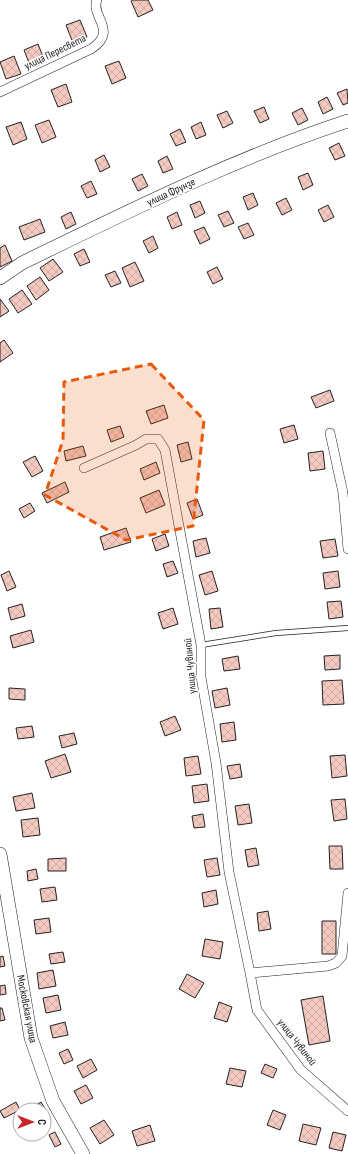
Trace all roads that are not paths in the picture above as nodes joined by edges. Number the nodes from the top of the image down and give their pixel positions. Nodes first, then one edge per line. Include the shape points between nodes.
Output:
1 (97, 0) edge
2 (0, 92) edge
3 (348, 121) edge
4 (0, 278) edge
5 (330, 432) dead end
6 (84, 468) dead end
7 (348, 549) edge
8 (348, 628) edge
9 (201, 645) junction
10 (0, 854) edge
11 (348, 893) edge
12 (250, 973) junction
13 (348, 1111) edge
14 (83, 1154) edge

1 - 2 street, улица Пересвета via 96,7 101,17 103,33 99,43
3 - 4 street, улица Фрунзе via 319,130 182,186 22,263
5 - 7 street via 343,493
6 - 9 street, улица Чувиной via 146,439 154,438 162,443 172,482
8 - 9 lane via 276,633
9 - 12 street, улица Чувиной via 201,677 216,763 229,872
10 - 14 street, Московская улица via 31,1038 53,1101
11 - 12 street via 342,956 336,963 328,966
12 - 13 street, улица Чувиной via 257,1010 300,1070

